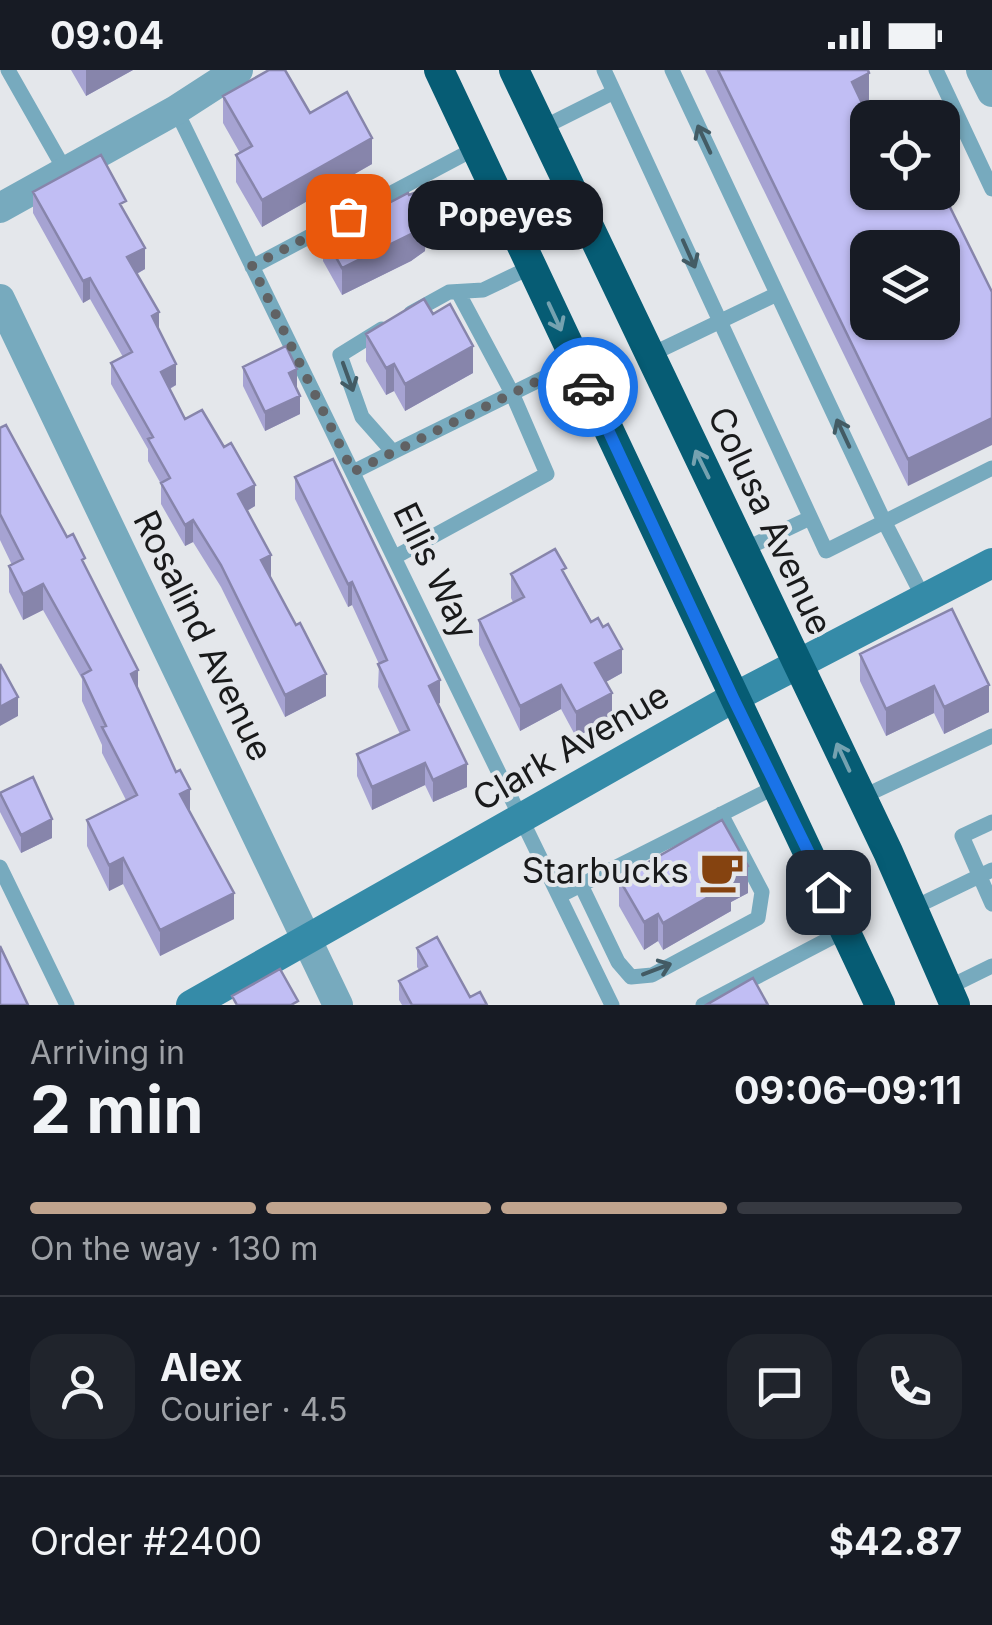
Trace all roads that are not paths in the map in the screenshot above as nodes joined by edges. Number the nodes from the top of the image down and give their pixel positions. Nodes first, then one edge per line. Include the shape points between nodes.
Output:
1 (8, 70) edge
2 (238, 70) edge
3 (439, 70) edge
4 (514, 70) edge
5 (604, 70) edge
6 (672, 70) edge
7 (936, 70) edge
8 (981, 70) edge
9 (614, 92) junction
10 (992, 92) edge
11 (176, 110) junction
12 (542, 128) junction
13 (476, 148) junction
14 (66, 172) junction
15 (992, 187) edge
16 (0, 208) edge
17 (252, 266) junction
18 (531, 267) junction
19 (458, 292) junction
20 (777, 294) junction
21 (0, 299) edge
22 (720, 322) junction
23 (650, 355) junction
24 (576, 362) junction
25 (512, 394) junction
26 (393, 452) junction
27 (992, 468) edge
28 (353, 472) junction
29 (810, 518) junction
30 (884, 521) junction
31 (743, 550) junction
32 (394, 557) junction
33 (992, 563) edge
34 (924, 599) junction
35 (798, 665) junction
36 (733, 698) junction
37 (992, 736) edge
38 (777, 786) junction
39 (862, 798) junction
40 (721, 814) junction
41 (523, 818) junction
42 (992, 822) edge
43 (0, 867) edge
44 (986, 873) edge
45 (581, 885) junction
46 (560, 896) junction
47 (992, 904) edge
48 (912, 909) junction
49 (846, 930) junction
50 (307, 940) junction
51 (992, 966) edge
52 (951, 996) edge
53 (67, 1005) edge
54 (191, 1005) edge
55 (338, 1005) edge
56 (612, 1005) edge
57 (703, 1005) edge
58 (880, 1005) edge

1 - 14 lane
2 - 11 street
3 - 13 highway
4 - 12 highway, Colusa Avenue
5 - 9 lane
20 -> 6 lane
7 - 15 lane
8 - 10 street
9 - 12 lane
9 -> 22 lane
11 - 14 street
11 - 17 lane, Ellis Way
12 - 23 highway, Colusa Avenue
13 - 17 lane
13 - 18 highway
14 - 16 street
17 - 28 lane, Ellis Way
18 - 19 lane via 483,290
18 -> 24 highway
19 - 25 lane
19 -> 26 lane via 340,355 362,417
20 - 22 lane
30 -> 20 lane
21 - 50 street, Rosalind Avenue
22 - 23 lane
22 - 29 lane
31 -> 23 highway, Colusa Avenue
24 - 25 lane
24 - 36 highway
25 - 26 lane
25 - 32 lane via 547,474
26 - 28 lane
27 - 30 lane
28 - 32 lane, Ellis Way
29 - 30 lane via 826,551
29 - 31 lane
30 - 34 lane
31 - 35 highway, Colusa Avenue
32 - 41 lane, Ellis Way
33 - 34 street, Clark Avenue
34 - 35 street, Clark Avenue
35 - 36 street, Clark Avenue
39 -> 35 highway, Colusa Avenue
36 - 38 highway
36 - 41 street, Clark Avenue
37 - 39 lane
38 - 40 lane
38 - 49 highway
39 - 48 highway, Colusa Avenue
40 - 45 lane
45 -> 40 lane via 618,962 631,976 652,974 758,918 762,892
41 - 46 lane, Ellis Way
41 - 50 street, Clark Avenue
42 - 44 lane via 962,836
43 - 53 lane
44 - 47 lane
44 - 48 lane
45 - 46 lane
46 - 56 lane, Ellis Way
48 - 52 highway, Colusa Avenue
49 - 57 lane
49 - 58 highway
50 - 54 street, Clark Avenue
50 - 55 street, Rosalind Avenue
51 - 52 lane

